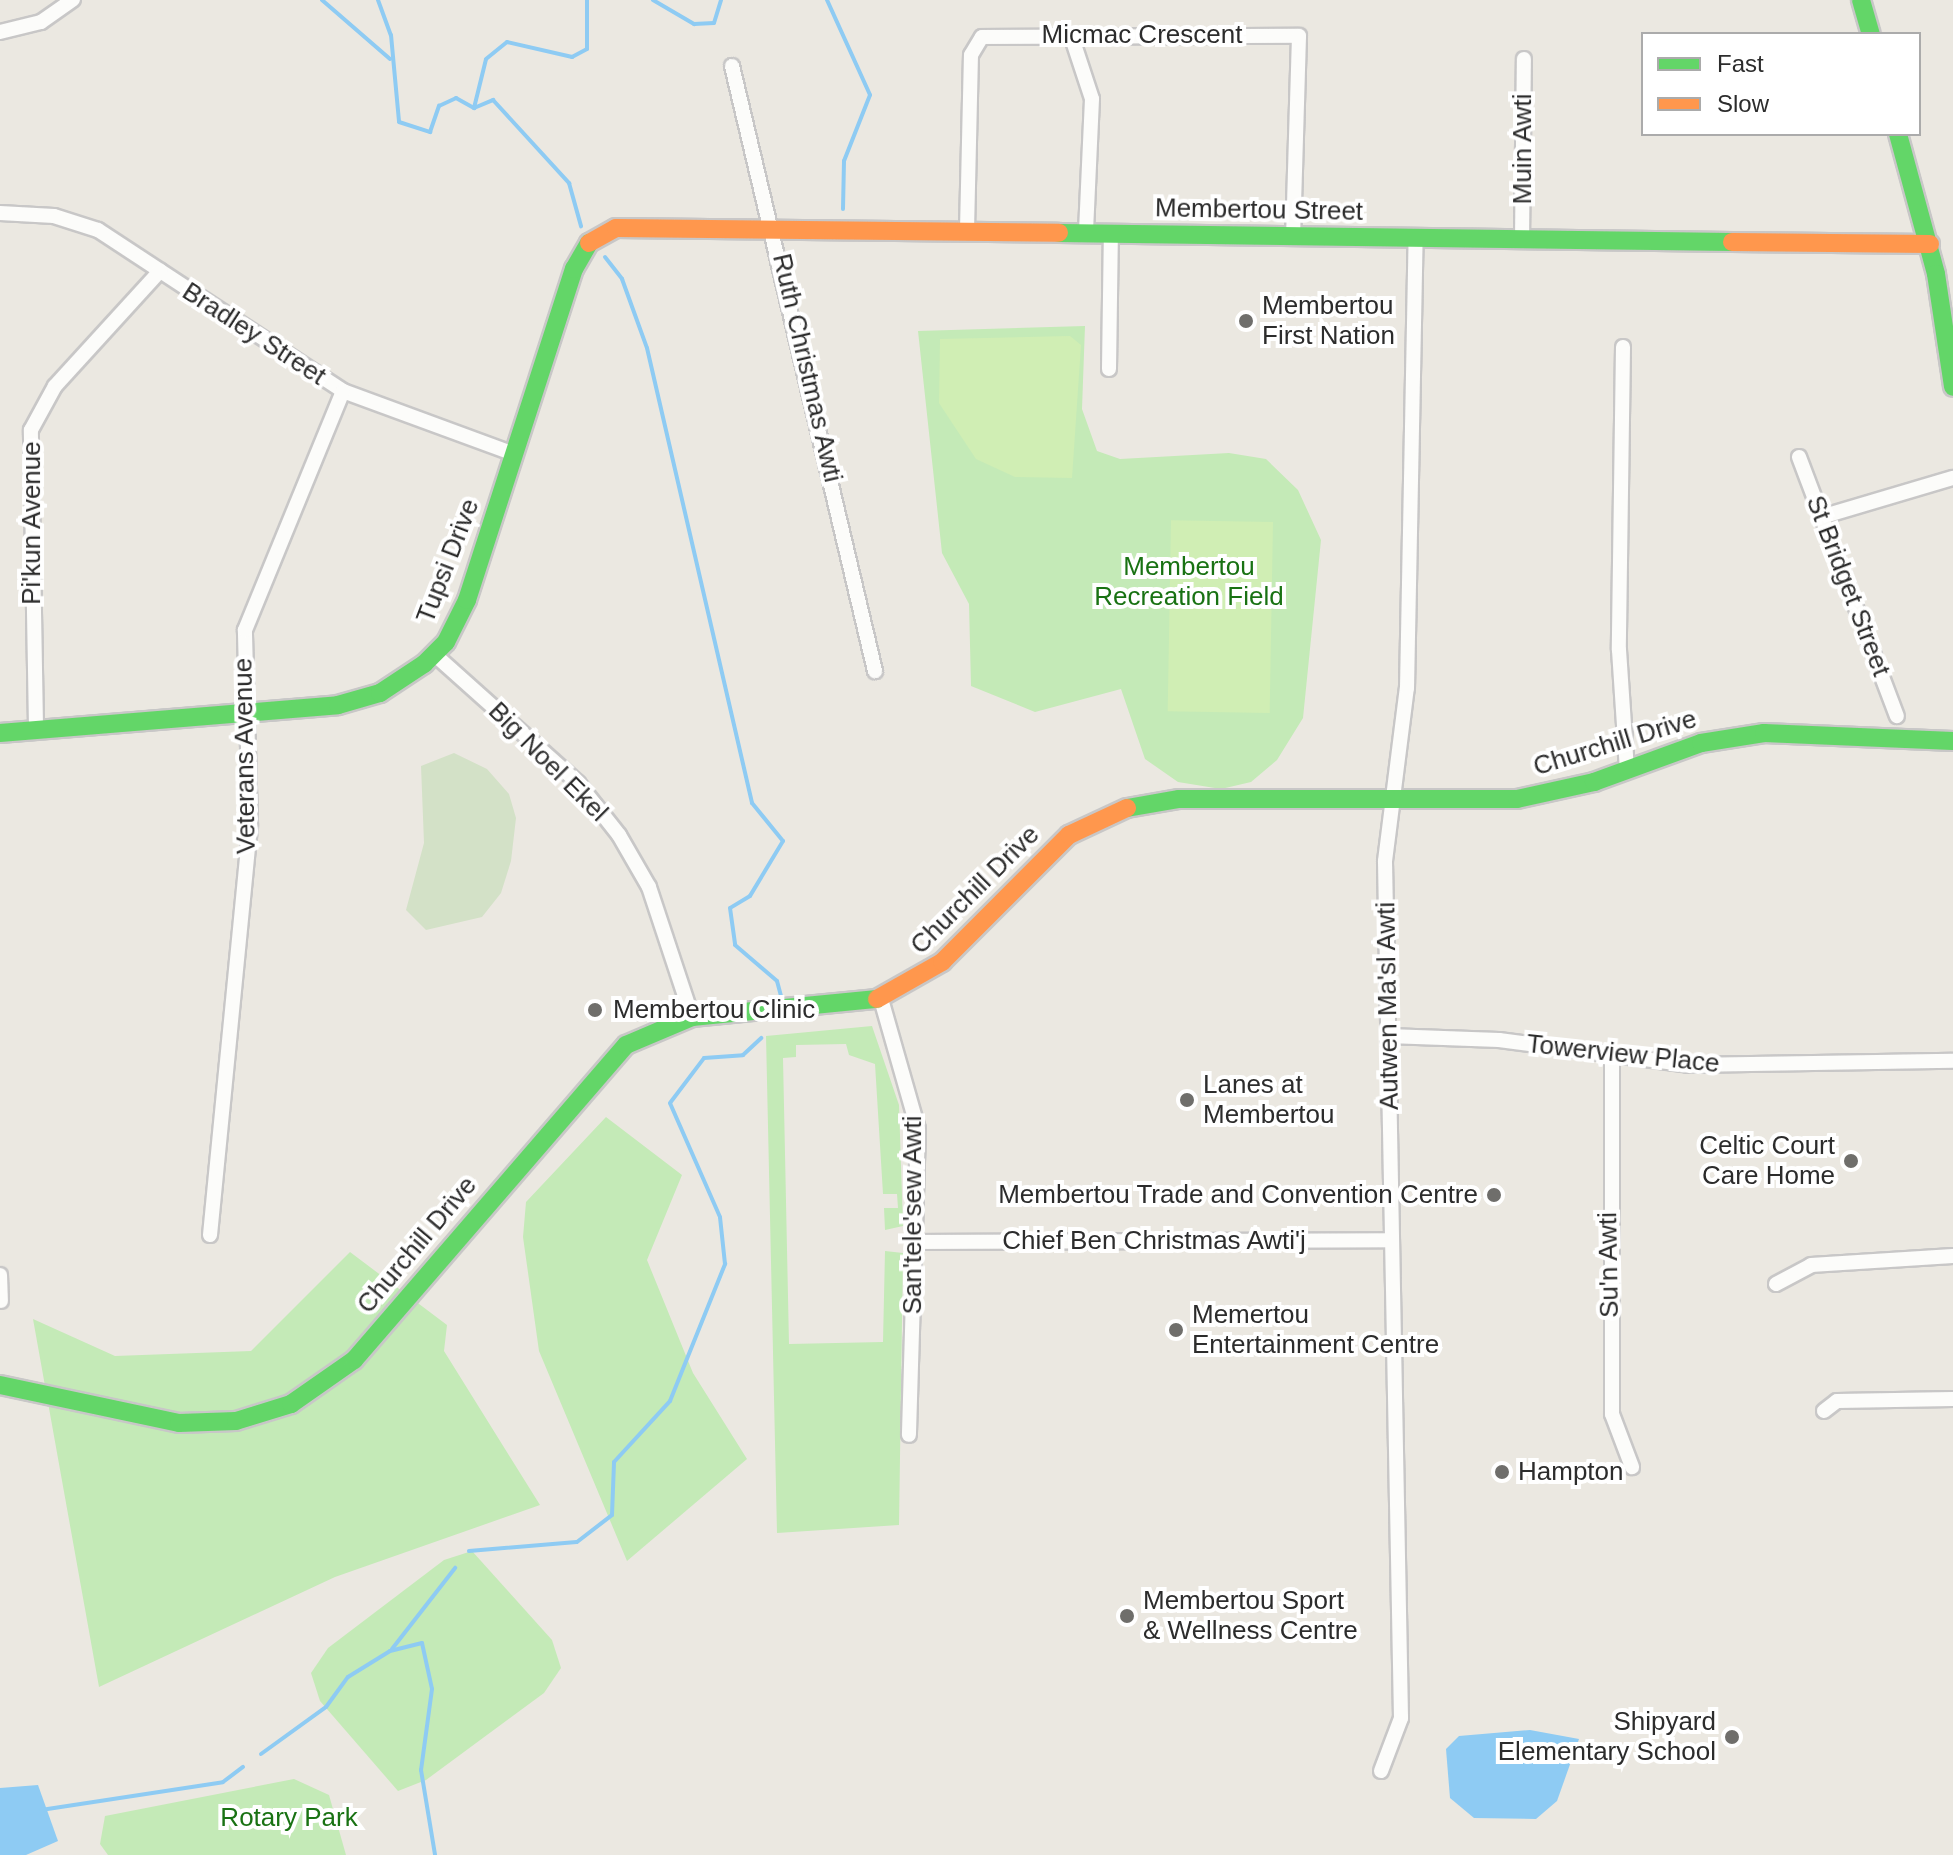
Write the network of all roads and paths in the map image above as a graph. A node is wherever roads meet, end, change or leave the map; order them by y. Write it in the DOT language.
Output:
graph roads {
  1 [pos="73,0"];
  2 [pos="1861,0"];
  3 [pos="0,32"];
  4 [pos="1870,32"];
  5 [pos="1071,35"];
  6 [pos="1524,59"];
  7 [pos="732,66"];
  8 [pos="1899,136"];
  9 [pos="0,213"];
  10 [pos="774,225"];
  11 [pos="967,230"];
  12 [pos="1086,232"];
  13 [pos="1111,232"];
  14 [pos="1293,237"];
  15 [pos="1416,239"];
  16 [pos="1522,239"];
  17 [pos="591,240"];
  18 [pos="1930,244"];
  19 [pos="160,271"];
  20 [pos="1948,316"];
  21 [pos="1623,347"];
  22 [pos="1109,369"];
  23 [pos="1953,387"];
  24 [pos="343,391"];
  25 [pos="514,454"];
  26 [pos="1799,457"];
  27 [pos="1953,478"];
  28 [pos="1821,517"];
  29 [pos="435,655"];
  30 [pos="875,671"];
  31 [pos="246,710"];
  32 [pos="1897,716"];
  33 [pos="36,726"];
  34 [pos="0,733"];
  35 [pos="1953,741"];
  36 [pos="1627,770"];
  37 [pos="1394,799"];
  38 [pos="881,999"];
  39 [pos="692,1017"];
  40 [pos="1388,1036"];
  41 [pos="1612,1058"];
  42 [pos="1953,1061"];
  43 [pos="210,1235"];
  44 [pos="1392,1240"];
  45 [pos="916,1242"];
  46 [pos="1953,1256"];
  47 [pos="0,1275"];
  48 [pos="1776,1284"];
  49 [pos="1,1301"];
  50 [pos="0,1385"];
  51 [pos="1953,1399"];
  52 [pos="1824,1411"];
  53 [pos="909,1435"];
  54 [pos="1632,1467"];
  55 [pos="1381,1771"];
  1 -- 3 [label="street"];
  2 -- 4 [label="main road"];
  5 -- 11 [label="street, Micmac Crescent"];
  5 -- 12 [label="street"];
  5 -- 14 [label="street, Micmac Crescent"];
  6 -- 16 [label="street, Muin Awti"];
  7 -- 10 [label="street, Ruth Christmas Awti"];
  8 -- 18 [label="main road"];
  9 -- 19 [label="street, Bradley Street"];
  10 -- 11 [label="main road, Membertou Street"];
  10 -- 17 [label="main road, Membertou Street"];
  10 -- 30 [label="street, Ruth Christmas Awti"];
  11 -- 12 [label="main road, Membertou Street"];
  12 -- 13 [label="main road, Membertou Street"];
  13 -- 14 [label="main road, Membertou Street"];
  13 -- 22 [label="street"];
  14 -- 15 [label="main road, Membertou Street"];
  15 -- 16 [label="main road, Membertou Street"];
  15 -- 37 [label="street, Autwen Ma'sl Awti"];
  16 -- 18 [label="main road, Membertou Street"];
  17 -- 25 [label="main road, Tupsi Drive"];
  18 -- 20 [label="main road"];
  19 -- 24 [label="street, Bradley Street"];
  19 -- 33 [label="street, Pi'kun Avenue"];
  20 -- 23 [label="main road"];
  21 -- 36 [label="street"];
  24 -- 25 [label="street, Bradley Street"];
  24 -- 31 [label="street, Veterans Avenue"];
  25 -- 29 [label="main road, Tupsi Drive"];
  26 -- 28 [label="street, St Bridget Street"];
  27 -- 28 [label="street"];
  28 -- 32 [label="street, St Bridget Street"];
  29 -- 31 [label="main road, Tupsi Drive"];
  29 -- 39 [label="street, Big Noel Ekel"];
  31 -- 33 [label="main road, Tupsi Drive"];
  31 -- 43 [label="street, Veterans Avenue"];
  33 -- 34 [label="main road, Tupsi Drive"];
  35 -- 36 [label="main road, Churchill Drive"];
  36 -- 37 [label="main road, Churchill Drive"];
  37 -- 38 [label="main road, Churchill Drive"];
  37 -- 40 [label="street, Autwen Ma'sl Awti"];
  38 -- 39 [label="main road, Churchill Drive"];
  38 -- 45 [label="street, San'tele'sew Awti"];
  39 -- 50 [label="main road, Churchill Drive"];
  40 -- 41 [label="street, Towerview Place"];
  40 -- 44 [label="street, Autwen Ma'sl Awti"];
  41 -- 42 [label="street, Towerview Place"];
  41 -- 54 [label="street, Su'n Awti"];
  44 -- 45 [label="street, Chief Ben Christmas Awti'j"];
  44 -- 55 [label="street, Autwen Ma'sl Awti"];
  45 -- 53 [label="street, San'tele'sew Awti"];
  46 -- 48 [label="street"];
  47 -- 49 [label="street"];
  51 -- 52 [label="street"];
}
